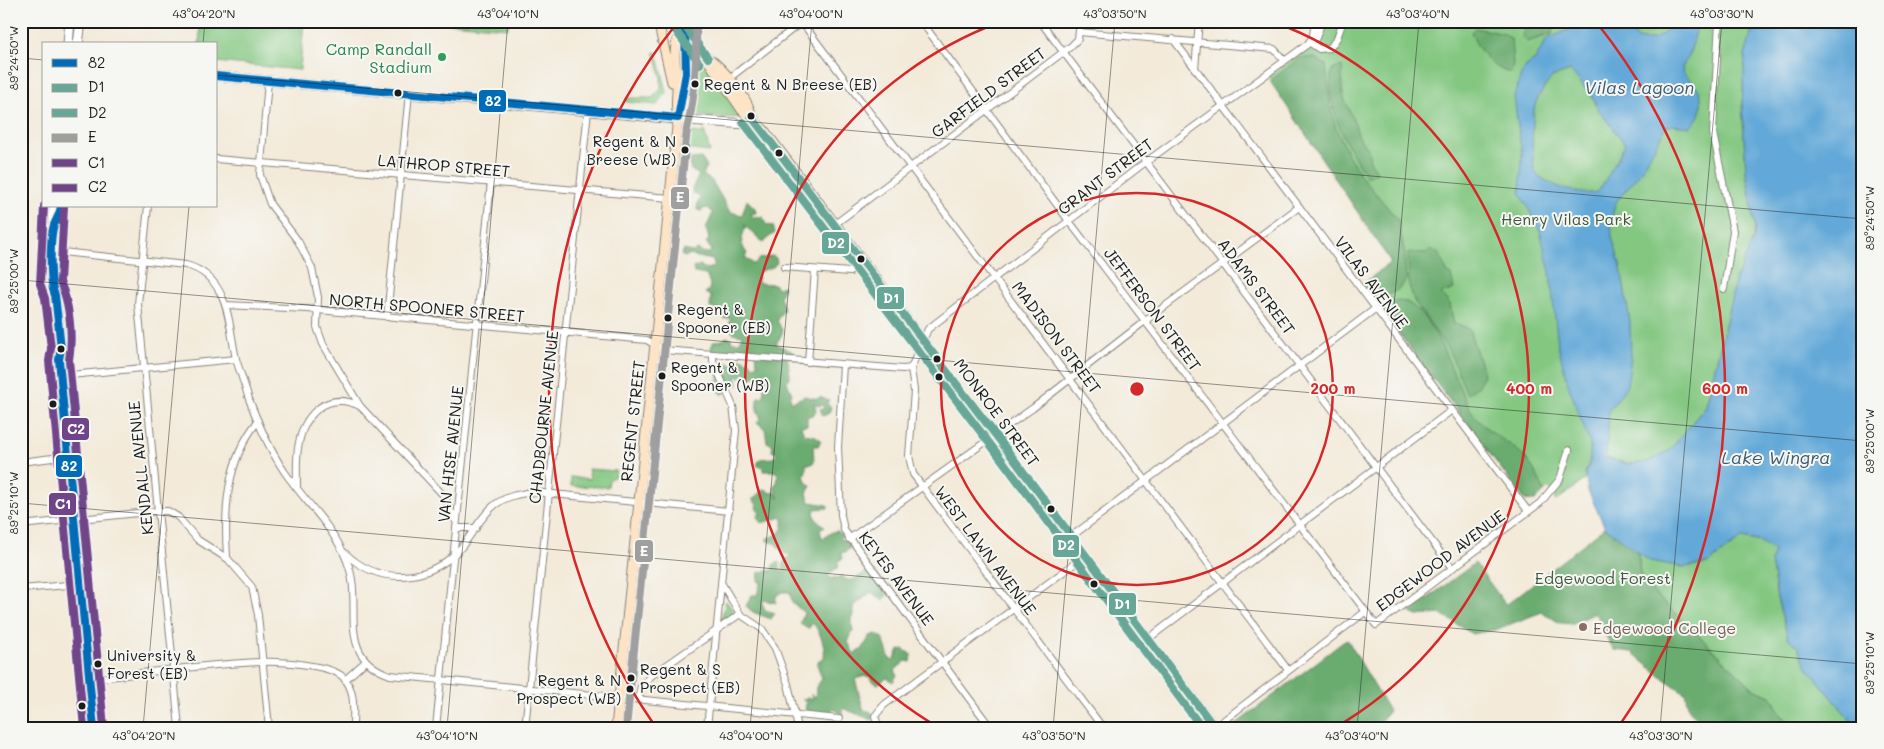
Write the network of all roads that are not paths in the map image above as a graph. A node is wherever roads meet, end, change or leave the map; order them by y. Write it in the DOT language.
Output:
graph roads {
  1 [pos="24,21"];
  2 [pos="70,21"];
  3 [pos="81,21"];
  4 [pos="658,21"];
  5 [pos="663,21"];
  6 [pos="921,21"];
  7 [pos="1040,21"];
  8 [pos="1080,21"];
  9 [pos="1199,21"];
  10 [pos="1314,21"];
  11 [pos="1322,21"];
  12 [pos="1343,21"];
  13 [pos="1719,21"];
  14 [pos="802,22"];
  15 [pos="684,23"];
  16 [pos="21,26"];
  17 [pos="1079,32"];
  18 [pos="1173,39"];
  19 [pos="1197,41"];
  20 [pos="68,42"];
  21 [pos="78,42"];
  22 [pos="1309,42"];
  23 [pos="1063,53"];
  24 [pos="676,54"];
  25 [pos="1284,60"];
  26 [pos="1194,68"];
  27 [pos="218,76"];
  28 [pos="268,81"];
  29 [pos="726,81"];
  30 [pos="683,86"];
  31 [pos="409,93"];
  32 [pos="676,94"];
  33 [pos="1222,106"];
  34 [pos="987,109"];
  35 [pos="588,110"];
  36 [pos="752,117"];
  37 [pos="678,118"];
  38 [pos="218,158"];
  39 [pos="261,162"];
  40 [pos="1146,162"];
  41 [pos="912,166"];
  42 [pos="401,175"];
  43 [pos="491,182"];
  44 [pos="580,190"];
  45 [pos="670,198"];
  46 [pos="54,208"];
  47 [pos="60,208"];
  48 [pos="148,208"];
  49 [pos="1299,208"];
  50 [pos="1069,221"];
  51 [pos="835,224"];
  52 [pos="54,226"];
  53 [pos="52,251"];
  54 [pos="142,260"];
  55 [pos="865,263"];
  56 [pos="1223,264"];
  57 [pos="784,267"];
  58 [pos="815,270"];
  59 [pos="994,277"];
  60 [pos="1724,289"];
  61 [pos="226,305"];
  62 [pos="1375,309"];
  63 [pos="317,311"];
  64 [pos="387,317"];
  65 [pos="1145,321"];
  66 [pos="476,325"];
  67 [pos="565,333"];
  68 [pos="922,339"];
  69 [pos="655,345"];
  70 [pos="713,354"];
  71 [pos="236,359"];
  72 [pos="808,362"];
  73 [pos="843,365"];
  74 [pos="1300,366"];
  75 [pos="144,368"];
  76 [pos="911,368"];
  77 [pos="60,376"];
  78 [pos="1070,378"];
  79 [pos="360,406"];
  80 [pos="1452,410"];
  81 [pos="258,421"];
  82 [pos="1222,424"];
  83 [pos="996,435"];
  84 [pos="21,450"];
  85 [pos="1569,450"];
  86 [pos="68,456"];
  87 [pos="22,462"];
  88 [pos="1377,466"];
  89 [pos="1146,481"];
  90 [pos="922,487"];
  91 [pos="297,488"];
  92 [pos="548,493"];
  93 [pos="639,502"];
  94 [pos="158,511"];
  95 [pos="729,511"];
  96 [pos="1528,512"];
  97 [pos="74,519"];
  98 [pos="21,524"];
  99 [pos="1299,524"];
  100 [pos="456,526"];
  101 [pos="476,528"];
  102 [pos="1072,536"];
  103 [pos="850,539"];
  104 [pos="339,545"];
  105 [pos="453,555"];
  106 [pos="1086,555"];
  107 [pos="227,557"];
  108 [pos="1452,568"];
  109 [pos="1222,582"];
  110 [pos="80,584"];
  111 [pos="722,584"];
  112 [pos="21,589"];
  113 [pos="1013,609"];
  114 [pos="1365,612"];
  115 [pos="740,614"];
  116 [pos="716,630"];
  117 [pos="1148,639"];
  118 [pos="366,661"];
  119 [pos="262,662"];
  120 [pos="942,662"];
  121 [pos="1288,670"];
  122 [pos="174,671"];
  123 [pos="89,679"];
  124 [pos="345,680"];
  125 [pos="440,680"];
  126 [pos="529,690"];
  127 [pos="619,698"];
  128 [pos="638,700"];
  129 [pos="709,707"];
  130 [pos="795,715"];
  131 [pos="839,719"];
  132 [pos="1215,727"];
  133 [pos="94,728"];
  134 [pos="179,728"];
  135 [pos="269,728"];
  136 [pos="353,728"];
  137 [pos="436,728"];
  138 [pos="525,728"];
  139 [pos="616,728"];
  140 [pos="707,728"];
  141 [pos="798,728"];
  142 [pos="879,728"];
  143 [pos="991,728"];
  144 [pos="1103,728"];
  1 -- 16 [label="main road"];
  2 -- 20 [label="street"];
  3 -- 21 [label="street"];
  4 -- 32 [label="main road"];
  5 -- 24 [label="main road"];
  6 -- 34 [label="street, JEFFERSON STREET"];
  7 -- 23 [label="street, ADAMS STREET"];
  8 -- 17 [label="street"];
  9 -- 19 [label="street"];
  10 -- 22 [label="street"];
  11 -- 22 [label="street"];
  12 -- 22 [label="street"];
  13 -- 60 [label="street"];
  14 -- 29 [label="street"];
  14 -- 41 [label="street, MADISON STREET"];
  15 -- 24 [label="main road, REGENT STREET"];
  15 -- 29 [label="main road, MONROE STREET"];
  15 -- 30 [label="main road, REGENT STREET"];
  17 -- 18 [label="street"];
  17 -- 23 [label="street, GARFIELD STREET"];
  18 -- 19 [label="street"];
  18 -- 26 [label="street, VILAS AVENUE"];
  19 -- 25 [label="street"];
  19 -- 26 [label="street"];
  22 -- 25 [label="street, GRANT STREET"];
  23 -- 34 [label="street, GARFIELD STREET"];
  23 -- 40 [label="street, ADAMS STREET"];
  24 -- 30 [label="main road"];
  24 -- 32 [label="main road, REGENT STREET"];
  25 -- 33 [label="street, GRANT STREET"];
  26 -- 33 [label="street, VILAS AVENUE"];
  27 -- 28 [label="street"];
  28 -- 31 [label="street"];
  28 -- 39 [label="street"];
  29 -- 36 [label="main road, MONROE STREET"];
  30 -- 37 [label="main road, REGENT STREET"];
  31 -- 35 [label="street"];
  31 -- 42 [label="street"];
  32 -- 37 [label="main road, REGENT STREET"];
  33 -- 40 [label="street, GRANT STREET"];
  33 -- 49 [label="street, VILAS AVENUE"];
  34 -- 41 [label="street, GARFIELD STREET"];
  34 -- 50 [label="street, JEFFERSON STREET"];
  35 -- 37 [label="street"];
  35 -- 44 [label="street, CHADBOURNE AVENUE"];
  36 -- 37 [label="street"];
  36 -- 51 [label="main road, MONROE STREET"];
  37 -- 45 [label="main road, REGENT STREET"];
  38 -- 39 [label="street, LATHROP STREET"];
  39 -- 42 [label="street, LATHROP STREET"];
  39 -- 63 [label="street"];
  40 -- 50 [label="street, GRANT STREET"];
  40 -- 56 [label="street, ADAMS STREET"];
  41 -- 51 [label="street, GARFIELD STREET"];
  41 -- 59 [label="street, MADISON STREET"];
  42 -- 43 [label="street, LATHROP STREET"];
  42 -- 64 [label="street"];
  43 -- 44 [label="street, LATHROP STREET"];
  43 -- 66 [label="street, VAN HISE AVENUE"];
  44 -- 45 [label="street, LATHROP STREET"];
  44 -- 67 [label="street, CHADBOURNE AVENUE"];
  45 -- 69 [label="main road, REGENT STREET"];
  46 -- 52 [label="street"];
  47 -- 52 [label="street"];
  48 -- 54 [label="street, KENDALL AVENUE"];
  49 -- 56 [label="street"];
  49 -- 62 [label="street, VILAS AVENUE"];
  50 -- 59 [label="street, GRANT STREET"];
  50 -- 65 [label="street, JEFFERSON STREET"];
  51 -- 55 [label="main road, MONROE STREET"];
  52 -- 53 [label="street"];
  53 -- 54 [label="street"];
  53 -- 77 [label="street"];
  54 -- 61 [label="street"];
  54 -- 75 [label="street, KENDALL AVENUE"];
  55 -- 58 [label="street"];
  55 -- 68 [label="main road, MONROE STREET"];
  56 -- 65 [label="street"];
  56 -- 74 [label="street, ADAMS STREET"];
  57 -- 58 [label="street"];
  58 -- 72 [label="street"];
  59 -- 68 [label="street, GRANT STREET"];
  59 -- 78 [label="street, MADISON STREET"];
  61 -- 63 [label="street, NORTH SPOONER STREET"];
  61 -- 71 [label="street"];
  62 -- 74 [label="street"];
  62 -- 80 [label="street, VILAS AVENUE"];
  63 -- 64 [label="street, NORTH SPOONER STREET"];
  63 -- 79 [label="street"];
  64 -- 66 [label="street, NORTH SPOONER STREET"];
  65 -- 78 [label="street"];
  65 -- 82 [label="street, JEFFERSON STREET"];
  66 -- 67 [label="street, NORTH SPOONER STREET"];
  66 -- 100 [label="street, VAN HISE AVENUE"];
  67 -- 69 [label="street, NORTH SPOONER STREET"];
  67 -- 92 [label="street, CHADBOURNE AVENUE"];
  68 -- 76 [label="street"];
  68 -- 83 [label="main road, MONROE STREET"];
  69 -- 70 [label="street, NORTH SPOONER STREET"];
  69 -- 93 [label="main road, REGENT STREET"];
  70 -- 72 [label="street, NORTH SPOONER STREET"];
  70 -- 95 [label="street"];
  71 -- 75 [label="street"];
  71 -- 81 [label="street"];
  72 -- 73 [label="street, NORTH SPOONER STREET"];
  73 -- 76 [label="street, NORTH SPOONER STREET"];
  73 -- 103 [label="street, KEYES AVENUE"];
  74 -- 82 [label="street"];
  74 -- 88 [label="street, ADAMS STREET"];
  75 -- 77 [label="street"];
  75 -- 94 [label="street, KENDALL AVENUE"];
  76 -- 90 [label="street, WEST LAWN AVENUE"];
  77 -- 86 [label="street"];
  78 -- 83 [label="street"];
  78 -- 89 [label="street, MADISON STREET"];
  79 -- 91 [label="street"];
  79 -- 100 [label="street"];
  80 -- 88 [label="street"];
  80 -- 96 [label="street, VILAS AVENUE"];
  81 -- 91 [label="street"];
  81 -- 107 [label="street"];
  82 -- 89 [label="street"];
  82 -- 99 [label="street, JEFFERSON STREET"];
  83 -- 90 [label="street"];
  83 -- 102 [label="main road, MONROE STREET"];
  84 -- 87 [label="street"];
  85 -- 96 [label="street, EDGEWOOD AVENUE"];
  86 -- 87 [label="street"];
  86 -- 97 [label="street"];
  88 -- 99 [label="street"];
  88 -- 108 [label="street, ADAMS STREET"];
  89 -- 102 [label="street"];
  89 -- 109 [label="street, MADISON STREET"];
  90 -- 103 [label="street"];
  90 -- 113 [label="street, WEST LAWN AVENUE"];
  91 -- 104 [label="street"];
  92 -- 93 [label="street"];
  92 -- 101 [label="street"];
  92 -- 126 [label="street, CHADBOURNE AVENUE"];
  93 -- 95 [label="street"];
  93 -- 127 [label="main road, REGENT STREET"];
  94 -- 97 [label="street"];
  94 -- 107 [label="street"];
  94 -- 122 [label="street, KENDALL AVENUE"];
  95 -- 111 [label="street"];
  96 -- 108 [label="street, EDGEWOOD AVENUE"];
  97 -- 98 [label="street"];
  97 -- 110 [label="street"];
  99 -- 109 [label="street"];
  99 -- 114 [label="street, JEFFERSON STREET"];
  100 -- 101 [label="street"];
  100 -- 105 [label="street, VAN HISE AVENUE"];
  101 -- 105 [label="street"];
  102 -- 106 [label="main road, MONROE STREET"];
  103 -- 120 [label="street, KEYES AVENUE"];
  104 -- 105 [label="street"];
  104 -- 118 [label="street"];
  105 -- 125 [label="street, VAN HISE AVENUE"];
  106 -- 113 [label="street"];
  106 -- 117 [label="main road, MONROE STREET"];
  107 -- 119 [label="street"];
  108 -- 114 [label="street, EDGEWOOD AVENUE"];
  109 -- 117 [label="street"];
  109 -- 121 [label="street, MADISON STREET"];
  110 -- 112 [label="street"];
  110 -- 123 [label="street"];
  111 -- 115 [label="street"];
  111 -- 116 [label="street"];
  113 -- 120 [label="street"];
  113 -- 144 [label="street, WEST LAWN AVENUE"];
  114 -- 121 [label="street, EDGEWOOD AVENUE"];
  115 -- 116 [label="street"];
  115 -- 130 [label="street"];
  116 -- 128 [label="street"];
  116 -- 129 [label="street"];
  117 -- 132 [label="main road, MONROE STREET"];
  118 -- 124 [label="street"];
  118 -- 125 [label="street"];
  119 -- 122 [label="street"];
  119 -- 124 [label="street"];
  119 -- 135 [label="street"];
  120 -- 142 [label="street"];
  120 -- 143 [label="street, KEYES AVENUE"];
  121 -- 132 [label="street, EDGEWOOD AVENUE"];
  122 -- 123 [label="street"];
  122 -- 134 [label="street, KENDALL AVENUE"];
  123 -- 133 [label="street"];
  124 -- 136 [label="street"];
  125 -- 126 [label="street"];
  125 -- 137 [label="street, VAN HISE AVENUE"];
  126 -- 127 [label="street"];
  126 -- 138 [label="street, CHADBOURNE AVENUE"];
  127 -- 128 [label="street"];
  127 -- 139 [label="main road, REGENT STREET"];
  128 -- 129 [label="street"];
  129 -- 130 [label="street"];
  129 -- 140 [label="street"];
  130 -- 131 [label="street"];
  130 -- 141 [label="street"];
}
